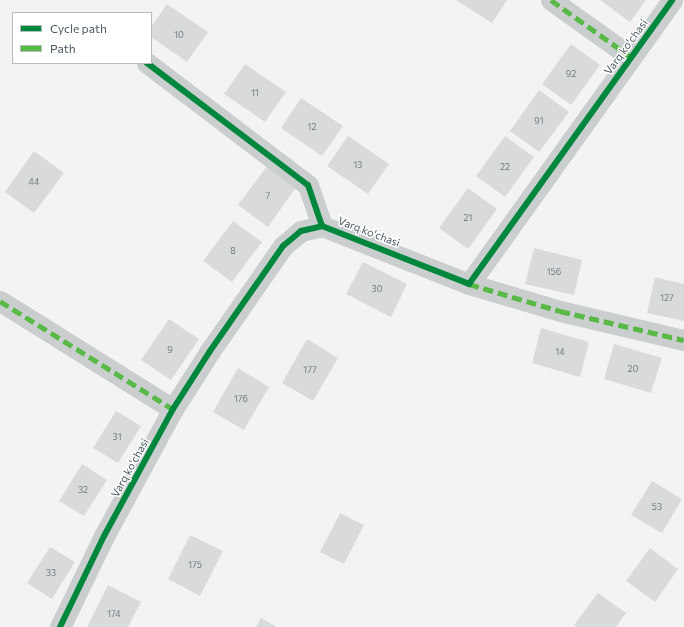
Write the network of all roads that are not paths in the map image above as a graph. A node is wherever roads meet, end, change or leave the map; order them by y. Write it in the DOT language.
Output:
graph roads {
  1 [pos="551,0"];
  2 [pos="672,0"];
  3 [pos="631,57"];
  4 [pos="148,64"];
  5 [pos="322,226"];
  6 [pos="469,284"];
  7 [pos="0,300"];
  8 [pos="684,340"];
  9 [pos="173,409"];
  10 [pos="60,627"];
  1 -- 3 [label="street, Varq ko'chasi"];
  2 -- 3 [label="street, Varq ko'chasi"];
  3 -- 6 [label="street, Varq ko'chasi"];
  4 -- 5 [label="street"];
  5 -- 6 [label="street, Varq ko'chasi"];
  5 -- 9 [label="street, Varq ko'chasi"];
  6 -- 8 [label="street, Varq ko'chasi"];
  7 -- 9 [label="street"];
  9 -- 10 [label="street, Varq ko'chasi"];
}
